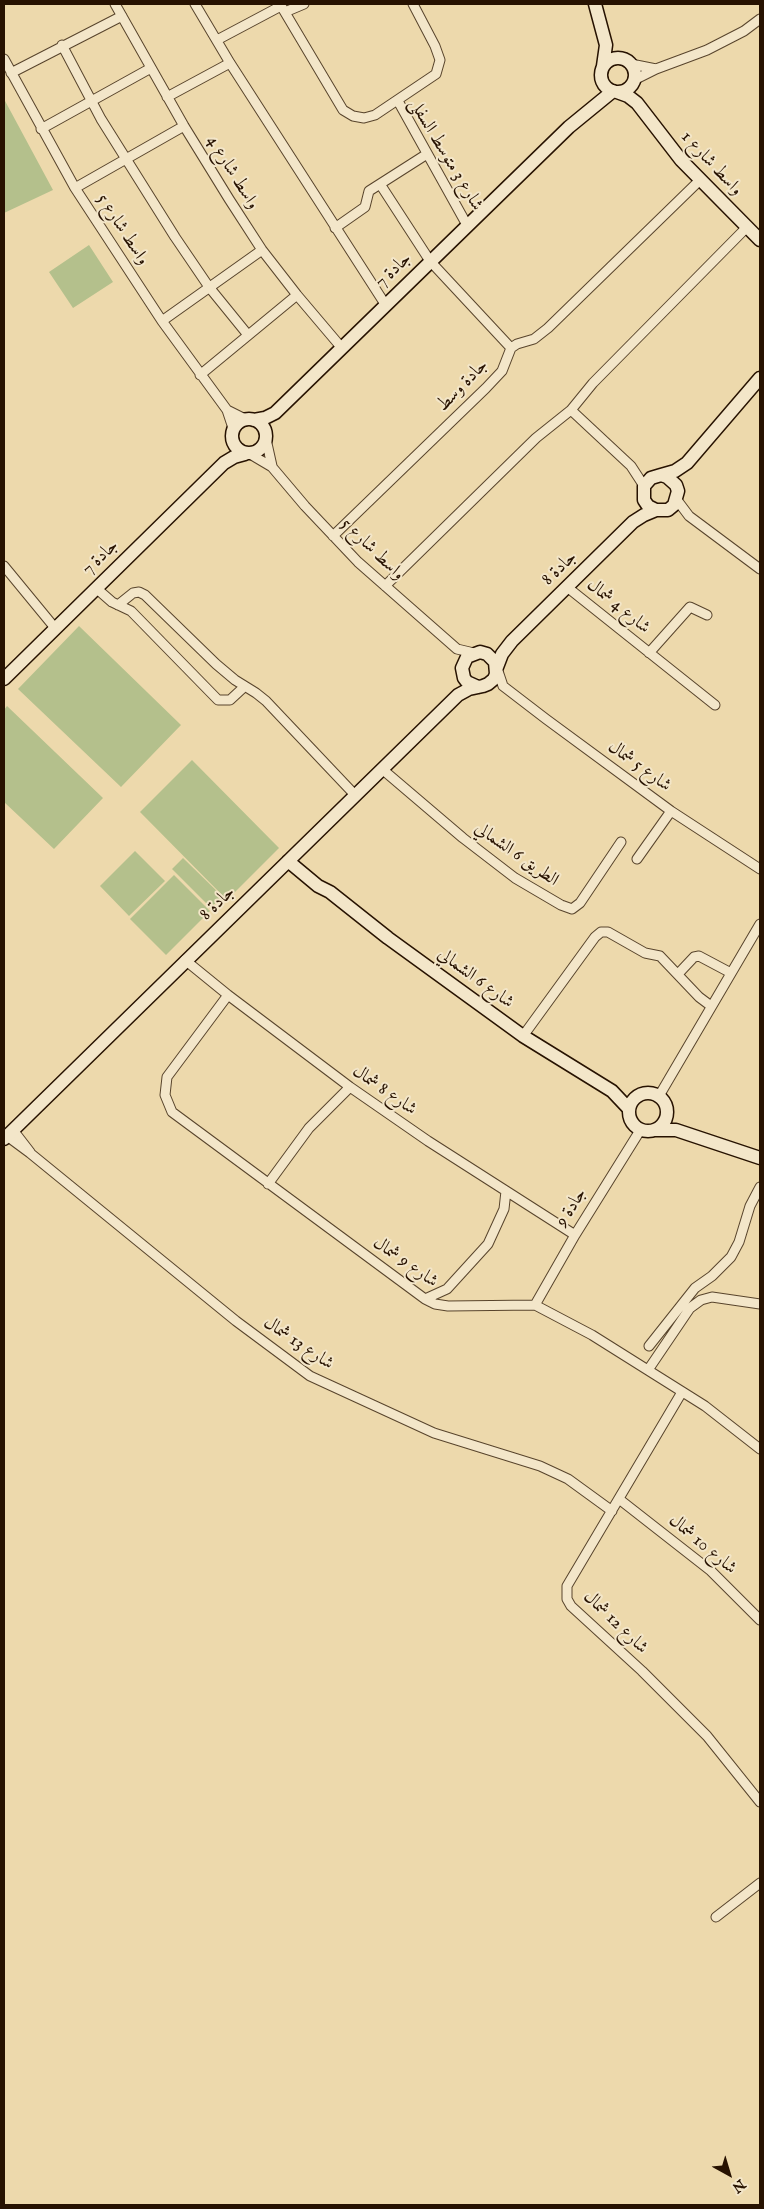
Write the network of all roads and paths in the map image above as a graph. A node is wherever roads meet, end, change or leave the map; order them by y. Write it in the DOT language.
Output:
graph roads {
  1 [pos="116,4"];
  2 [pos="195,4"];
  3 [pos="304,4"];
  4 [pos="413,4"];
  5 [pos="595,4"];
  6 [pos="282,7"];
  7 [pos="122,16"];
  8 [pos="760,19"];
  9 [pos="604,35"];
  10 [pos="217,40"];
  11 [pos="62,45"];
  12 [pos="4,59"];
  13 [pos="626,61"];
  14 [pos="230,63"];
  15 [pos="151,68"];
  16 [pos="656,69"];
  17 [pos="602,71"];
  18 [pos="11,73"];
  19 [pos="634,81"];
  20 [pos="615,92"];
  21 [pos="167,97"];
  22 [pos="91,101"];
  23 [pos="398,101"];
  24 [pos="640,108"];
  25 [pos="583,113"];
  26 [pos="184,126"];
  27 [pos="41,129"];
  28 [pos="427,154"];
  29 [pos="126,159"];
  30 [pos="700,180"];
  31 [pos="380,184"];
  32 [pos="76,188"];
  33 [pos="467,225"];
  34 [pos="747,227"];
  35 [pos="335,228"];
  36 [pos="760,240"];
  37 [pos="262,250"];
  38 [pos="430,261"];
  39 [pos="209,287"];
  40 [pos="297,296"];
  41 [pos="385,304"];
  42 [pos="162,321"];
  43 [pos="248,335"];
  44 [pos="341,347"];
  45 [pos="512,348"];
  46 [pos="200,375"];
  47 [pos="760,378"];
  48 [pos="227,410"];
  49 [pos="571,410"];
  50 [pos="275,413"];
  51 [pos="250,420"];
  52 [pos="232,435"];
  53 [pos="266,436"];
  54 [pos="248,454"];
  55 [pos="224,463"];
  56 [pos="687,463"];
  57 [pos="631,466"];
  58 [pos="272,467"];
  59 [pos="659,476"];
  60 [pos="643,490"];
  61 [pos="678,496"];
  62 [pos="662,510"];
  63 [pos="689,516"];
  64 [pos="633,522"];
  65 [pos="333,536"];
  66 [pos="4,566"];
  67 [pos="760,569"];
  68 [pos="385,586"];
  69 [pos="567,587"];
  70 [pos="96,588"];
  71 [pos="118,605"];
  72 [pos="707,616"];
  73 [pos="54,628"];
  74 [pos="512,641"];
  75 [pos="457,649"];
  76 [pos="477,652"];
  77 [pos="649,653"];
  78 [pos="497,667"];
  79 [pos="463,673"];
  80 [pos="4,679"];
  81 [pos="244,686"];
  82 [pos="503,686"];
  83 [pos="481,687"];
  84 [pos="458,696"];
  85 [pos="714,706"];
  86 [pos="382,769"];
  87 [pos="355,795"];
  88 [pos="671,811"];
  89 [pos="621,842"];
  90 [pos="291,858"];
  91 [pos="637,859"];
  92 [pos="760,869"];
  93 [pos="760,924"];
  94 [pos="185,960"];
  95 [pos="731,973"];
  96 [pos="678,974"];
  97 [pos="228,995"];
  98 [pos="712,1006"];
  99 [pos="523,1036"];
  100 [pos="350,1087"];
  101 [pos="606,1087"];
  102 [pos="640,1094"];
  103 [pos="659,1096"];
  104 [pos="629,1109"];
  105 [pos="668,1114"];
  106 [pos="641,1129"];
  107 [pos="655,1130"];
  108 [pos="8,1135"];
  109 [pos="694,1136"];
  110 [pos="760,1158"];
  111 [pos="268,1184"];
  112 [pos="760,1187"];
  113 [pos="506,1191"];
  114 [pos="575,1235"];
  115 [pos="425,1299"];
  116 [pos="760,1304"];
  117 [pos="535,1305"];
  118 [pos="649,1346"];
  119 [pos="648,1370"];
  120 [pos="682,1392"];
  121 [pos="760,1449"];
  122 [pos="619,1499"];
  123 [pos="612,1511"];
  124 [pos="760,1620"];
  125 [pos="760,1802"];
  126 [pos="760,1883"];
  127 [pos="716,1917"];
  1 -- 7 [label="street, واسط شارع 4"];
  2 -- 10 [label="street"];
  3 -- 6 [label="street"];
  4 -- 23 [label="street"];
  5 -- 9 [label="main road"];
  6 -- 10 [label="street"];
  6 -- 23 [label="street, شارع 3 متوسط السفلى"];
  7 -- 11 [label="street"];
  7 -- 15 [label="street, واسط شارع 4"];
  8 -- 16 [label="street"];
  9 -- 13 [label="main road"];
  9 -- 17 [label="main road"];
  10 -- 14 [label="street"];
  11 -- 18 [label="street"];
  11 -- 22 [label="street"];
  12 -- 18 [label="street, واسط شارع 5"];
  13 -- 16 [label="street"];
  13 -- 17 [label="main road"];
  13 -- 19 [label="main road"];
  14 -- 21 [label="street"];
  14 -- 35 [label="street"];
  15 -- 21 [label="street, واسط شارع 4"];
  15 -- 22 [label="street"];
  16 -- 19 [label="street"];
  17 -- 20 [label="main road"];
  17 -- 25 [label="main road, جادة 7"];
  18 -- 27 [label="street, واسط شارع 5"];
  19 -- 20 [label="main road"];
  19 -- 24 [label="main road, واسط شارع 1"];
  20 -- 24 [label="main road, واسط شارع 1"];
  20 -- 25 [label="main road, جادة 7"];
  21 -- 26 [label="street, واسط شارع 4"];
  22 -- 27 [label="street"];
  22 -- 29 [label="street"];
  23 -- 28 [label="street, شارع 3 متوسط السفلى"];
  24 -- 30 [label="main road, واسط شارع 1"];
  25 -- 33 [label="main road, جادة 7"];
  26 -- 29 [label="street"];
  26 -- 37 [label="street, واسط شارع 4"];
  27 -- 32 [label="street, واسط شارع 5"];
  28 -- 31 [label="street"];
  28 -- 33 [label="street, شارع 3 متوسط السفلى"];
  29 -- 32 [label="street"];
  29 -- 39 [label="street"];
  30 -- 34 [label="main road, واسط شارع 1"];
  30 -- 45 [label="street"];
  31 -- 35 [label="street"];
  31 -- 38 [label="street, جادة 7"];
  32 -- 42 [label="street, واسط شارع 5"];
  33 -- 38 [label="main road, جادة 7"];
  34 -- 36 [label="main road, واسط شارع 1"];
  34 -- 49 [label="street"];
  35 -- 41 [label="street"];
  37 -- 39 [label="street"];
  37 -- 40 [label="street, واسط شارع 4"];
  38 -- 41 [label="main road, جادة 7"];
  38 -- 45 [label="street, جادة 7"];
  39 -- 42 [label="street"];
  39 -- 43 [label="street"];
  40 -- 43 [label="street"];
  40 -- 44 [label="street, واسط شارع 4"];
  41 -- 44 [label="main road, جادة 7"];
  42 -- 46 [label="street, واسط شارع 5"];
  43 -- 46 [label="street"];
  44 -- 50 [label="main road, جادة 7"];
  45 -- 65 [label="street, جادة وسط"];
  46 -- 48 [label="street, واسط شارع 5"];
  47 -- 56 [label="main road"];
  48 -- 51 [label="street, واسط شارع 5"];
  48 -- 52 [label="street, واسط شارع 5"];
  49 -- 57 [label="street"];
  49 -- 68 [label="street"];
  50 -- 51 [label="main road, جادة 7"];
  50 -- 53 [label="main road, جادة 7"];
  51 -- 52 [label="main road"];
  51 -- 53 [label="main road"];
  52 -- 54 [label="main road"];
  52 -- 55 [label="main road, جادة 7"];
  53 -- 54 [label="main road"];
  53 -- 58 [label="street, واسط شارع 5"];
  54 -- 55 [label="main road, جادة 7"];
  54 -- 58 [label="street, واسط شارع 5"];
  55 -- 70 [label="main road, جادة 7"];
  56 -- 59 [label="main road"];
  56 -- 61 [label="main road"];
  57 -- 59 [label="street"];
  57 -- 60 [label="street"];
  58 -- 65 [label="street, واسط شارع 5"];
  59 -- 60 [label="main road"];
  59 -- 61 [label="main road"];
  60 -- 62 [label="main road"];
  60 -- 64 [label="main road, جادة 8"];
  61 -- 62 [label="main road"];
  61 -- 63 [label="street"];
  62 -- 63 [label="street"];
  62 -- 64 [label="main road, جادة 8"];
  63 -- 67 [label="street"];
  64 -- 69 [label="main road, جادة 8"];
  65 -- 68 [label="street, واسط شارع 5"];
  66 -- 73 [label="street"];
  68 -- 75 [label="street, واسط شارع 5"];
  69 -- 74 [label="main road, جادة 8"];
  69 -- 77 [label="street, شارع 4 شمال"];
  70 -- 71 [label="street"];
  70 -- 73 [label="main road, جادة 7"];
  71 -- 81 [label="street"];
  71 -- 81 [label="street"];
  72 -- 77 [label="street, شارع 4 شمال"];
  73 -- 80 [label="main road, جادة 7"];
  74 -- 76 [label="main road, جادة 8"];
  74 -- 78 [label="main road, جادة 8"];
  75 -- 76 [label="street"];
  75 -- 79 [label="street"];
  76 -- 78 [label="main road"];
  76 -- 79 [label="main road"];
  77 -- 85 [label="street, شارع 4 شمال"];
  78 -- 82 [label="street"];
  78 -- 83 [label="main road"];
  79 -- 83 [label="main road"];
  79 -- 84 [label="main road, جادة 8"];
  81 -- 87 [label="street"];
  82 -- 83 [label="street"];
  82 -- 88 [label="street, شارع 5 شمال"];
  83 -- 84 [label="main road, جادة 8"];
  84 -- 86 [label="main road, جادة 8"];
  86 -- 87 [label="main road, جادة 8"];
  86 -- 89 [label="street, الطريق 6 الشمالي"];
  87 -- 90 [label="main road, جادة 8"];
  88 -- 91 [label="street"];
  88 -- 92 [label="street, شارع 5 شمال"];
  90 -- 94 [label="main road, جادة 8"];
  90 -- 99 [label="main road, شارع 6 الشمالي"];
  93 -- 95 [label="street"];
  94 -- 97 [label="street, شارع 8 شمال"];
  94 -- 108 [label="main road, جادة 8"];
  95 -- 96 [label="street"];
  95 -- 98 [label="street"];
  96 -- 98 [label="street"];
  96 -- 99 [label="street"];
  97 -- 100 [label="street, شارع 8 شمال"];
  97 -- 111 [label="street, شارع 9 شمال"];
  98 -- 103 [label="street"];
  99 -- 101 [label="main road, شارع 6 الشمالي"];
  100 -- 111 [label="street"];
  100 -- 113 [label="street, شارع 8 شمال"];
  101 -- 102 [label="main road, شارع 6 الشمالي"];
  101 -- 104 [label="main road, شارع 6 الشمالي"];
  102 -- 103 [label="main road"];
  102 -- 104 [label="main road"];
  103 -- 105 [label="main road"];
  104 -- 106 [label="main road"];
  105 -- 107 [label="main road"];
  105 -- 109 [label="main road"];
  106 -- 107 [label="main road"];
  106 -- 114 [label="street, جادة 9"];
  107 -- 109 [label="main road"];
  108 -- 123 [label="street, شارع 13 شمال"];
  109 -- 110 [label="main road"];
  111 -- 115 [label="street, شارع 9 شمال"];
  112 -- 118 [label="street"];
  113 -- 114 [label="street, شارع 8 شمال"];
  113 -- 115 [label="street"];
  114 -- 117 [label="street, جادة 9"];
  115 -- 117 [label="street, شارع 9 شمال"];
  116 -- 119 [label="street"];
  117 -- 119 [label="street, شارع 9 شمال"];
  119 -- 120 [label="street, شارع 9 شمال"];
  120 -- 121 [label="street, شارع 9 شمال"];
  120 -- 122 [label="street, شارع 12 شمال"];
  122 -- 123 [label="street, شارع 12 شمال"];
  122 -- 124 [label="street, شارع 10 شمال"];
  123 -- 125 [label="street, شارع 12 شمال"];
  126 -- 127 [label="street"];
}
